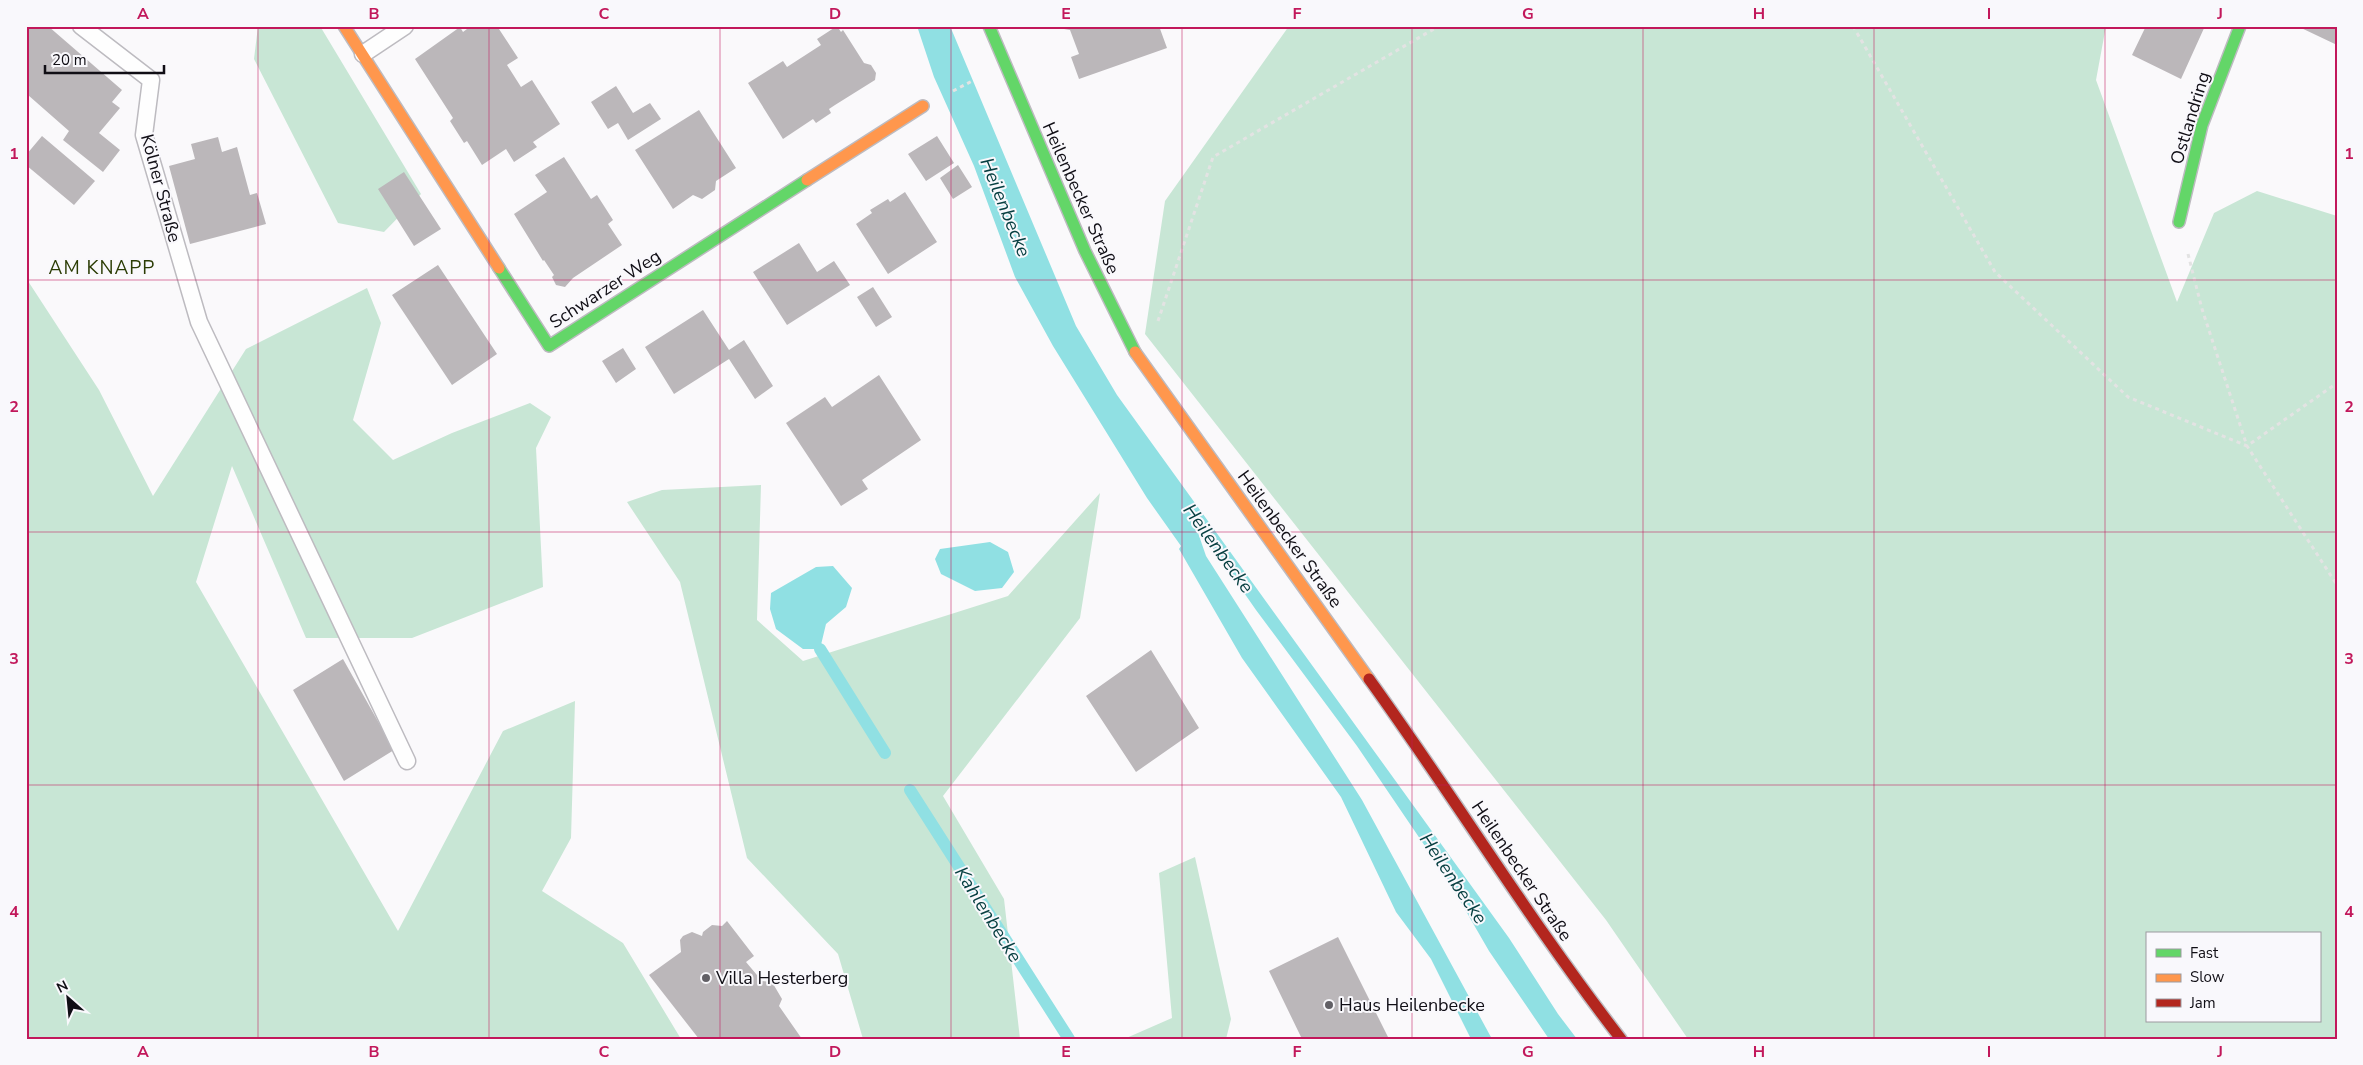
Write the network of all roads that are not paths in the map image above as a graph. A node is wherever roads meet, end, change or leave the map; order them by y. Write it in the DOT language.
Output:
graph roads {
  1 [pos="81,26"];
  2 [pos="344,26"];
  3 [pos="405,26"];
  4 [pos="989,26"];
  5 [pos="2240,26"];
  6 [pos="363,54"];
  7 [pos="923,106"];
  8 [pos="2179,222"];
  9 [pos="407,761"];
  10 [pos="1621,1039"];
  1 -- 9 [label="lane, Kölner Straße"];
  2 -- 6 [label="main road, Schwarzer Weg"];
  3 -- 6 [label="lane"];
  4 -- 10 [label="main road, Heilenbecker Straße"];
  5 -- 8 [label="main road, Ostlandring"];
  6 -- 7 [label="main road, Schwarzer Weg"];
}
